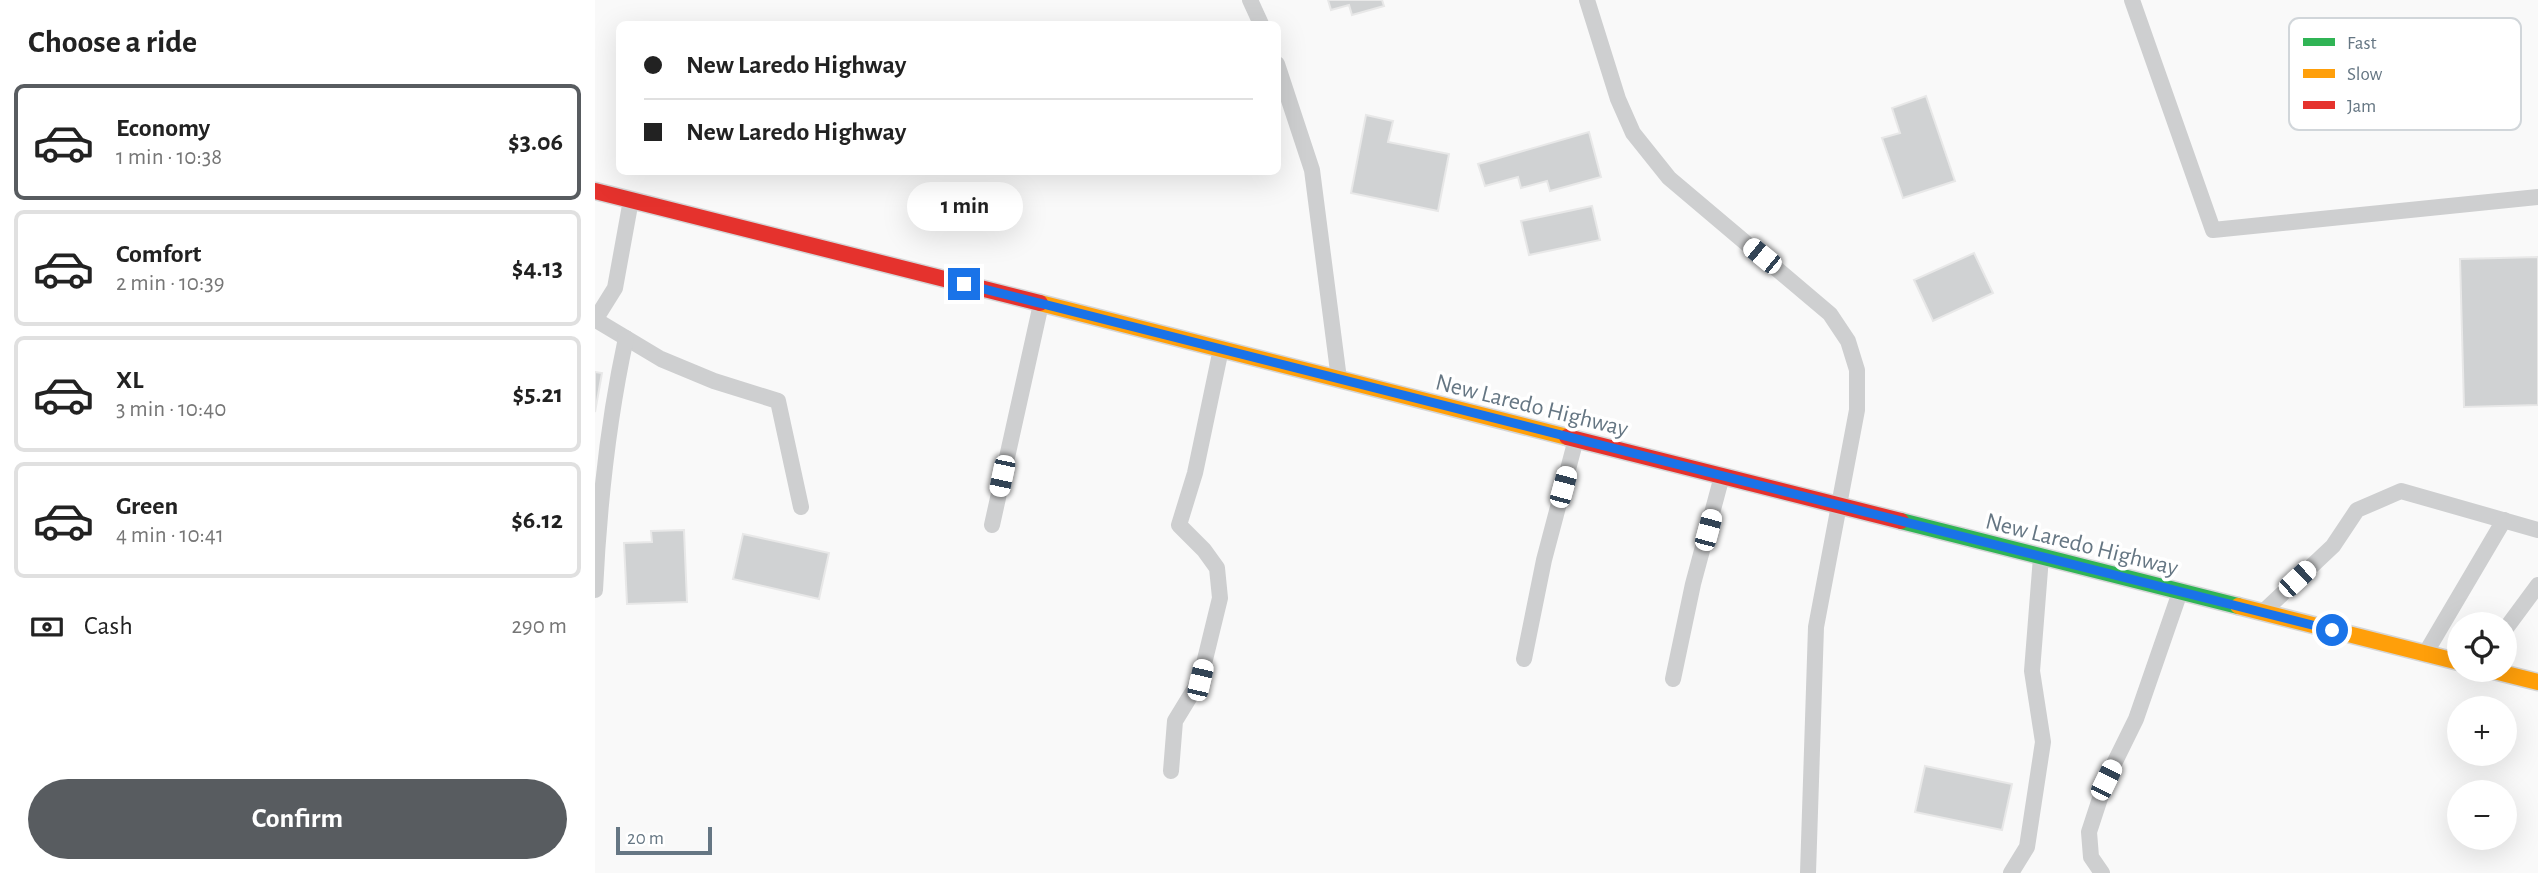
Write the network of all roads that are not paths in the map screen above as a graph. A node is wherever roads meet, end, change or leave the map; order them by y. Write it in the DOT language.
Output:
graph roads {
  1 [pos="1251,0"];
  2 [pos="1587,0"];
  3 [pos="2132,0"];
  4 [pos="1260,21"];
  5 [pos="1281,76"];
  6 [pos="595,191"];
  7 [pos="2538,197"];
  8 [pos="631,200"];
  9 [pos="1041,304"];
  10 [pos="595,320"];
  11 [pos="626,338"];
  12 [pos="1221,349"];
  13 [pos="1339,379"];
  14 [pos="1576,439"];
  15 [pos="1722,476"];
  16 [pos="1838,505"];
  17 [pos="801,508"];
  18 [pos="2504,520"];
  19 [pos="992,524"];
  20 [pos="2538,530"];
  21 [pos="2041,557"];
  22 [pos="2538,585"];
  23 [pos="595,590"];
  24 [pos="2180,592"];
  25 [pos="2262,612"];
  26 [pos="2517,613"];
  27 [pos="2425,654"];
  28 [pos="1524,659"];
  29 [pos="2447,659"];
  30 [pos="2517,677"];
  31 [pos="1673,679"];
  32 [pos="2538,682"];
  33 [pos="1171,771"];
  34 [pos="1808,873"];
  35 [pos="2011,873"];
  36 [pos="2102,873"];
  1 -- 4 [label="lane"];
  2 -- 16 [label="lane"];
  3 -- 7 [label="lane"];
  5 -- 13 [label="lane"];
  6 -- 8 [label="main road, New Laredo Highway"];
  8 -- 9 [label="main road, New Laredo Highway"];
  8 -- 10 [label="lane"];
  9 -- 12 [label="main road, New Laredo Highway"];
  9 -- 19 [label="lane"];
  10 -- 11 [label="lane"];
  11 -- 17 [label="lane"];
  11 -- 23 [label="lane"];
  12 -- 13 [label="main road, New Laredo Highway"];
  12 -- 33 [label="lane"];
  13 -- 14 [label="main road, New Laredo Highway"];
  14 -- 15 [label="main road, New Laredo Highway"];
  14 -- 28 [label="lane"];
  15 -- 16 [label="main road, New Laredo Highway"];
  15 -- 31 [label="lane"];
  16 -- 21 [label="main road, New Laredo Highway"];
  16 -- 34 [label="lane"];
  18 -- 20 [label="lane"];
  18 -- 25 [label="lane"];
  18 -- 27 [label="lane"];
  21 -- 24 [label="main road, New Laredo Highway"];
  21 -- 35 [label="lane"];
  22 -- 26 [label="lane"];
  24 -- 25 [label="main road, New Laredo Highway"];
  24 -- 36 [label="lane"];
  25 -- 27 [label="main road, New Laredo Highway"];
  27 -- 29 [label="main road, New Laredo Highway"];
  30 -- 32 [label="main road"];
}
